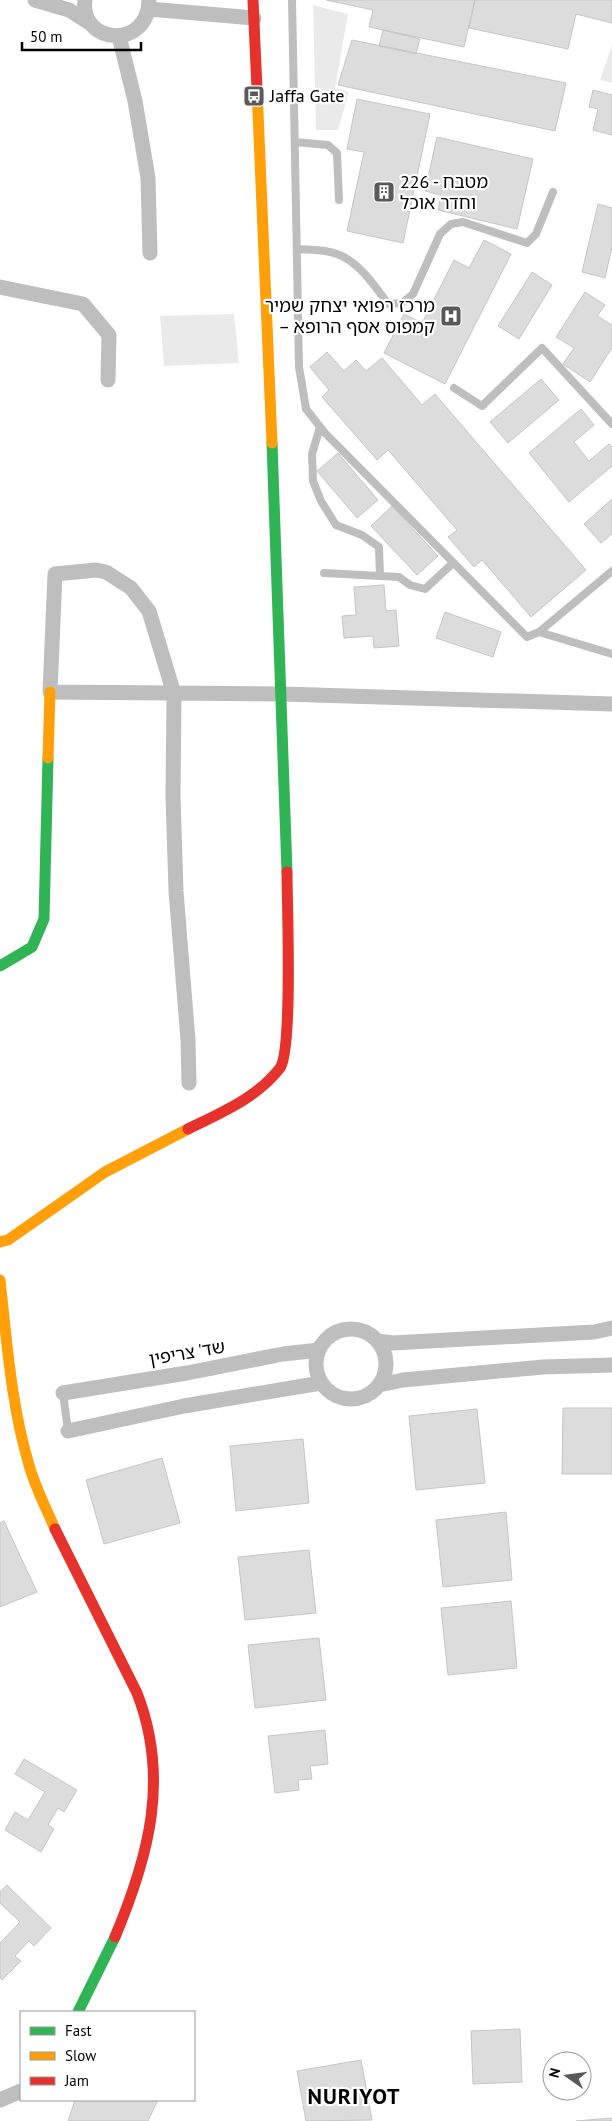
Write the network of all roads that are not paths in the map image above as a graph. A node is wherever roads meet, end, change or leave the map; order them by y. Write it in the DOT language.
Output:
graph roads {
  1 [pos="35,0"];
  2 [pos="85,0"];
  3 [pos="253,0"];
  4 [pos="292,0"];
  5 [pos="149,5"];
  6 [pos="254,18"];
  7 [pos="91,24"];
  8 [pos="119,36"];
  9 [pos="295,142"];
  10 [pos="553,192"];
  11 [pos="338,200"];
  12 [pos="297,249"];
  13 [pos="150,252"];
  14 [pos="0,287"];
  15 [pos="108,380"];
  16 [pos="454,388"];
  17 [pos="612,424"];
  18 [pos="320,427"];
  19 [pos="453,563"];
  20 [pos="612,571"];
  21 [pos="324,573"];
  22 [pos="380,576"];
  23 [pos="539,632"];
  24 [pos="612,654"];
  25 [pos="50,692"];
  26 [pos="174,694"];
  27 [pos="282,694"];
  28 [pos="612,704"];
  29 [pos="0,966"];
  30 [pos="189,1083"];
  31 [pos="0,1242"];
  32 [pos="0,1280"];
  33 [pos="612,1328"];
  34 [pos="377,1341"];
  35 [pos="319,1350"];
  36 [pos="612,1365"];
  37 [pos="321,1383"];
  38 [pos="379,1385"];
  39 [pos="62,1393"];
  40 [pos="68,1431"];
  41 [pos="79,2011"];
  42 [pos="20,2091"];
  43 [pos="0,2100"];
  1 -- 7 [label="street"];
  2 -- 7 [label="street"];
  3 -- 6 [label="street"];
  4 -- 9 [label="lane"];
  5 -- 6 [label="street"];
  5 -- 8 [label="street"];
  6 -- 27 [label="street"];
  7 -- 8 [label="street"];
  8 -- 13 [label="street"];
  9 -- 11 [label="lane"];
  9 -- 12 [label="lane"];
  10 -- 12 [label="lane"];
  12 -- 18 [label="lane"];
  14 -- 15 [label="street"];
  16 -- 17 [label="lane"];
  18 -- 19 [label="lane"];
  18 -- 22 [label="lane"];
  19 -- 22 [label="lane"];
  19 -- 23 [label="lane"];
  20 -- 23 [label="lane"];
  21 -- 22 [label="lane"];
  23 -- 24 [label="lane"];
  25 -- 26 [label="street"];
  25 -- 26 [label="street"];
  25 -- 29 [label="street"];
  26 -- 27 [label="street"];
  26 -- 30 [label="street"];
  27 -- 28 [label="street"];
  27 -- 31 [label="street"];
  32 -- 41 [label="street"];
  33 -- 34 [label="street"];
  34 -- 35 [label="street"];
  34 -- 38 [label="street"];
  35 -- 37 [label="street"];
  35 -- 39 [label="street, שד' צריפין"];
  36 -- 38 [label="street"];
  37 -- 38 [label="street"];
  37 -- 40 [label="street"];
  39 -- 40 [label="lane"];
  42 -- 43 [label="street"];
}
